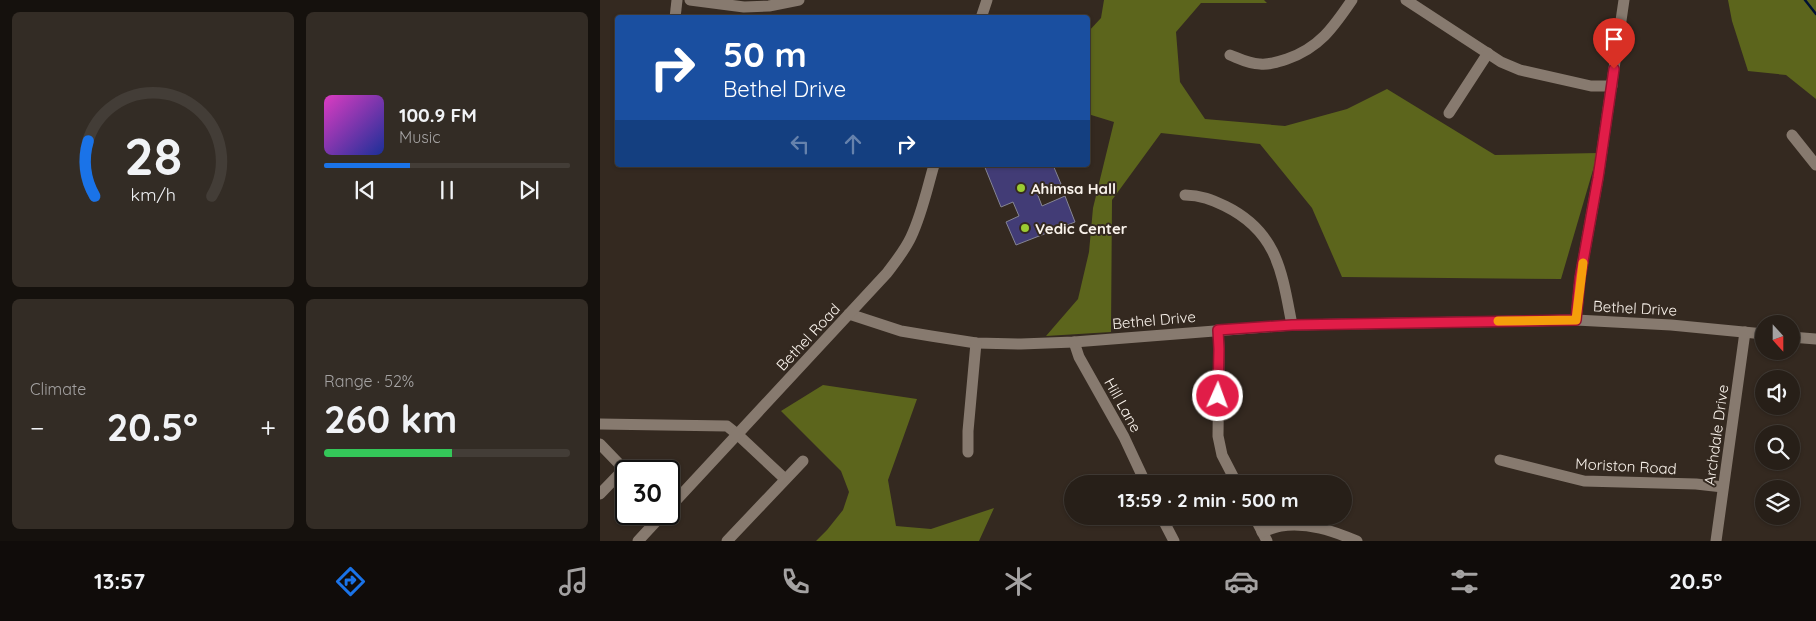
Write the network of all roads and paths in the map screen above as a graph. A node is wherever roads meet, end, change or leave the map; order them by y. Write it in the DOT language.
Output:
graph roads {
  1 [pos="677,0"];
  2 [pos="690,0"];
  3 [pos="799,0"];
  4 [pos="987,0"];
  5 [pos="1352,0"];
  6 [pos="1406,0"];
  7 [pos="1624,0"];
  8 [pos="674,15"];
  9 [pos="982,15"];
  10 [pos="1488,53"];
  11 [pos="1230,55"];
  12 [pos="1612,86"];
  13 [pos="1450,113"];
  14 [pos="1792,135"];
  15 [pos="1816,165"];
  16 [pos="933,167"];
  17 [pos="1185,195"];
  18 [pos="849,314"];
  19 [pos="1576,320"];
  20 [pos="1292,325"];
  21 [pos="1218,330"];
  22 [pos="1745,332"];
  23 [pos="1755,333"];
  24 [pos="1800,338"];
  25 [pos="1816,340"];
  26 [pos="1074,342"];
  27 [pos="976,343"];
  28 [pos="600,424"];
  29 [pos="737,434"];
  30 [pos="600,444"];
  31 [pos="968,452"];
  32 [pos="1500,460"];
  33 [pos="803,461"];
  34 [pos="1142,475"];
  35 [pos="1232,475"];
  36 [pos="785,479"];
  37 [pos="1723,487"];
  38 [pos="600,494"];
  39 [pos="680,496"];
  40 [pos="653,525"];
  41 [pos="1166,525"];
  42 [pos="1264,536"];
  43 [pos="638,541"];
  44 [pos="727,541"];
  45 [pos="1174,541"];
  46 [pos="1358,541"];
  47 [pos="1716,541"];
  1 -- 8 [label="street"];
  2 -- 3 [label="street"];
  4 -- 9 [label="street"];
  5 -- 11 [label="street"];
  6 -- 10 [label="street"];
  7 -- 12 [label="street"];
  10 -- 12 [label="street"];
  10 -- 13 [label="street"];
  12 -- 19 [label="street"];
  14 -- 15 [label="street"];
  16 -- 18 [label="street, Bethel Road"];
  17 -- 20 [label="street"];
  18 -- 27 [label="street, Bethel Drive"];
  18 -- 29 [label="street, Bethel Road"];
  19 -- 20 [label="street, Bethel Drive"];
  19 -- 22 [label="street, Bethel Drive"];
  20 -- 21 [label="street, Bethel Drive"];
  21 -- 26 [label="street, Bethel Drive"];
  21 -- 35 [label="street"];
  22 -- 23 [label="street, Bethel Drive"];
  22 -- 37 [label="street, Archdale Drive"];
  24 -- 25 [label="street"];
  26 -- 27 [label="street, Bethel Drive"];
  26 -- 34 [label="street, Hill Lane"];
  27 -- 31 [label="street"];
  28 -- 29 [label="street"];
  29 -- 36 [label="street"];
  29 -- 39 [label="street, Bethel Road"];
  30 -- 38 [label="street"];
  32 -- 37 [label="street, Moriston Road"];
  33 -- 36 [label="street"];
  36 -- 44 [label="street"];
  37 -- 47 [label="street, Archdale Drive"];
  40 -- 43 [label="street"];
  41 -- 45 [label="street"];
  42 -- 46 [label="street"];
}
